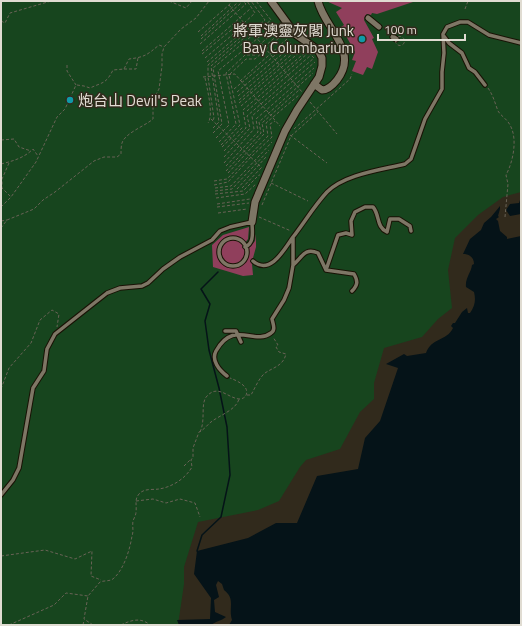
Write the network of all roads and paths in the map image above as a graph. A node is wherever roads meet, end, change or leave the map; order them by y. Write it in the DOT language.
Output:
graph roads {
  1 [pos="51,1"];
  2 [pos="169,1"];
  3 [pos="192,1"];
  4 [pos="209,1"];
  5 [pos="232,1"];
  6 [pos="236,1"];
  7 [pos="239,1"];
  8 [pos="243,1"];
  9 [pos="247,1"];
  10 [pos="251,1"];
  11 [pos="256,1"];
  12 [pos="271,1"];
  13 [pos="318,1"];
  14 [pos="468,1"];
  15 [pos="518,1"];
  16 [pos="521,3"];
  17 [pos="229,5"];
  18 [pos="231,8"];
  19 [pos="250,9"];
  20 [pos="466,9"];
  21 [pos="233,11"];
  22 [pos="235,14"];
  23 [pos="239,18"];
  24 [pos="368,18"];
  25 [pos="1,21"];
  26 [pos="243,23"];
  27 [pos="275,24"];
  28 [pos="379,27"];
  29 [pos="247,28"];
  30 [pos="278,28"];
  31 [pos="249,30"];
  32 [pos="198,32"];
  33 [pos="251,32"];
  34 [pos="280,33"];
  35 [pos="253,34"];
  36 [pos="443,34"];
  37 [pos="282,35"];
  38 [pos="201,36"];
  39 [pos="201,39"];
  40 [pos="257,39"];
  41 [pos="287,39"];
  42 [pos="291,42"];
  43 [pos="260,43"];
  44 [pos="521,43"];
  45 [pos="200,44"];
  46 [pos="294,44"];
  47 [pos="297,46"];
  48 [pos="164,47"];
  49 [pos="264,48"];
  50 [pos="298,49"];
  51 [pos="266,50"];
  52 [pos="202,51"];
  53 [pos="301,51"];
  54 [pos="251,52"];
  55 [pos="202,54"];
  56 [pos="270,54"];
  57 [pos="311,55"];
  58 [pos="272,57"];
  59 [pos="138,58"];
  60 [pos="205,58"];
  61 [pos="314,58"];
  62 [pos="318,59"];
  63 [pos="275,60"];
  64 [pos="207,62"];
  65 [pos="277,63"];
  66 [pos="318,64"];
  67 [pos="67,65"];
  68 [pos="280,66"];
  69 [pos="281,68"];
  70 [pos="124,69"];
  71 [pos="284,70"];
  72 [pos="317,70"];
  73 [pos="286,73"];
  74 [pos="352,74"];
  75 [pos="225,75"];
  76 [pos="229,75"];
  77 [pos="212,76"];
  78 [pos="215,76"];
  79 [pos="219,76"];
  80 [pos="288,76"];
  81 [pos="208,77"];
  82 [pos="290,78"];
  83 [pos="240,81"];
  84 [pos="293,81"];
  85 [pos="241,83"];
  86 [pos="314,84"];
  87 [pos="76,85"];
  88 [pos="296,85"];
  89 [pos="485,85"];
  90 [pos="244,86"];
  91 [pos="298,87"];
  92 [pos="234,89"];
  93 [pos="247,89"];
  94 [pos="300,89"];
  95 [pos="489,89"];
  96 [pos="249,91"];
  97 [pos="237,92"];
  98 [pos="251,94"];
  99 [pos="238,96"];
  100 [pos="253,96"];
  101 [pos="306,96"];
  102 [pos="255,98"];
  103 [pos="239,100"];
  104 [pos="258,101"];
  105 [pos="240,103"];
  106 [pos="260,104"];
  107 [pos="241,106"];
  108 [pos="263,107"];
  109 [pos="316,109"];
  110 [pos="266,110"];
  111 [pos="246,111"];
  112 [pos="318,112"];
  113 [pos="269,113"];
  114 [pos="271,116"];
  115 [pos="211,118"];
  116 [pos="272,118"];
  117 [pos="213,120"];
  118 [pos="275,120"];
  119 [pos="208,123"];
  120 [pos="216,124"];
  121 [pos="219,127"];
  122 [pos="243,127"];
  123 [pos="213,128"];
  124 [pos="294,129"];
  125 [pos="223,131"];
  126 [pos="285,131"];
  127 [pos="213,133"];
  128 [pos="336,134"];
  129 [pos="228,135"];
  130 [pos="291,136"];
  131 [pos="216,138"];
  132 [pos="232,139"];
  133 [pos="1,140"];
  134 [pos="234,141"];
  135 [pos="219,142"];
  136 [pos="272,142"];
  137 [pos="236,144"];
  138 [pos="221,145"];
  139 [pos="239,146"];
  140 [pos="222,147"];
  141 [pos="272,147"];
  142 [pos="242,148"];
  143 [pos="31,151"];
  144 [pos="224,151"];
  145 [pos="244,151"];
  146 [pos="247,153"];
  147 [pos="249,156"];
  148 [pos="38,157"];
  149 [pos="224,157"];
  150 [pos="251,157"];
  151 [pos="266,157"];
  152 [pos="254,160"];
  153 [pos="9,162"];
  154 [pos="256,162"];
  155 [pos="224,163"];
  156 [pos="327,163"];
  157 [pos="1,164"];
  158 [pos="259,165"];
  159 [pos="226,166"];
  160 [pos="226,170"];
  161 [pos="228,173"];
  162 [pos="267,180"];
  163 [pos="214,182"];
  164 [pos="214,185"];
  165 [pos="215,188"];
  166 [pos="242,188"];
  167 [pos="237,189"];
  168 [pos="215,191"];
  169 [pos="215,194"];
  170 [pos="11,197"];
  171 [pos="216,198"];
  172 [pos="308,201"];
  173 [pos="217,204"];
  174 [pos="257,204"];
  175 [pos="1,207"];
  176 [pos="217,208"];
  177 [pos="218,213"];
  178 [pos="505,217"];
  179 [pos="254,219"];
  180 [pos="7,220"];
  181 [pos="1,221"];
  182 [pos="1,228"];
  183 [pos="411,231"];
  184 [pos="293,232"];
  185 [pos="293,237"];
  186 [pos="245,247"];
  187 [pos="253,262"];
  188 [pos="293,265"];
  189 [pos="326,270"];
  190 [pos="352,291"];
  191 [pos="225,331"];
  192 [pos="271,333"];
  193 [pos="238,334"];
  194 [pos="52,337"];
  195 [pos="241,342"];
  196 [pos="227,376"];
  197 [pos="1,389"];
  198 [pos="246,395"];
  199 [pos="239,399"];
  200 [pos="200,432"];
  201 [pos="191,460"];
  202 [pos="184,466"];
  203 [pos="1,494"];
  204 [pos="135,502"];
  205 [pos="200,517"];
  206 [pos="1,556"];
  207 [pos="103,581"];
  208 [pos="88,596"];
  209 [pos="84,619"];
  210 [pos="9,625"];
  211 [pos="83,625"];
  212 [pos="93,625"];
  213 [pos="121,625"];
  214 [pos="150,625"];
  1 -- 25 [label="path"];
  2 -- 3 [label="path"];
  4 -- 48 [label="path"];
  5 -- 17 [label="path"];
  6 -- 18 [label="path"];
  7 -- 21 [label="path"];
  8 -- 22 [label="path"];
  9 -- 26 [label="path"];
  10 -- 33 [label="path"];
  11 -- 35 [label="path"];
  12 -- 86 [label="street"];
  13 -- 86 [label="street"];
  14 -- 20 [label="path"];
  15 -- 16 [label="path"];
  17 -- 18 [label="path"];
  17 -- 32 [label="path"];
  18 -- 21 [label="path"];
  18 -- 38 [label="path"];
  19 -- 23 [label="path"];
  21 -- 22 [label="path"];
  21 -- 39 [label="path"];
  22 -- 23 [label="path"];
  22 -- 45 [label="path"];
  23 -- 26 [label="path"];
  23 -- 52 [label="path"];
  24 -- 28 [label="street"];
  26 -- 29 [label="path"];
  26 -- 55 [label="path"];
  26 -- 60 [label="path"];
  27 -- 40 [label="path"];
  29 -- 31 [label="path"];
  29 -- 64 [label="path"];
  30 -- 43 [label="path"];
  31 -- 33 [label="path"];
  31 -- 81 [label="path"];
  33 -- 35 [label="path"];
  33 -- 77 [label="path"];
  34 -- 49 [label="path"];
  35 -- 40 [label="path"];
  35 -- 78 [label="path"];
  36 -- 44 [label="lane"];
  36 -- 89 [label="lane"];
  36 -- 185 [label="lane"];
  37 -- 51 [label="path"];
  40 -- 43 [label="path"];
  40 -- 79 [label="path"];
  41 -- 56 [label="path"];
  42 -- 58 [label="path"];
  43 -- 49 [label="path"];
  43 -- 54 [label="path"];
  46 -- 63 [label="path"];
  47 -- 65 [label="path"];
  48 -- 59 [label="path"];
  48 -- 180 [label="path"];
  49 -- 51 [label="path"];
  49 -- 75 [label="path"];
  50 -- 68 [label="path"];
  51 -- 56 [label="path"];
  51 -- 76 [label="path"];
  53 -- 69 [label="path"];
  56 -- 58 [label="path"];
  56 -- 83 [label="path"];
  57 -- 80 [label="path"];
  58 -- 63 [label="path"];
  58 -- 85 [label="path"];
  59 -- 70 [label="path"];
  59 -- 70 [label="path"];
  61 -- 82 [label="path"];
  62 -- 84 [label="path"];
  63 -- 65 [label="path"];
  63 -- 90 [label="path"];
  65 -- 68 [label="path"];
  65 -- 93 [label="path"];
  66 -- 88 [label="path"];
  67 -- 87 [label="path"];
  68 -- 69 [label="path"];
  68 -- 96 [label="path"];
  69 -- 71 [label="path"];
  69 -- 98 [label="path"];
  70 -- 87 [label="path"];
  71 -- 73 [label="path"];
  71 -- 73 [label="path"];
  71 -- 100 [label="path"];
  72 -- 91 [label="path"];
  73 -- 80 [label="path"];
  73 -- 102 [label="path"];
  74 -- 109 [label="path"];
  75 -- 76 [label="path"];
  75 -- 79 [label="path"];
  75 -- 129 [label="path"];
  76 -- 83 [label="path"];
  76 -- 129 [label="path"];
  77 -- 78 [label="path"];
  77 -- 81 [label="path"];
  77 -- 120 [label="path"];
  78 -- 79 [label="path"];
  78 -- 121 [label="path"];
  79 -- 125 [label="path"];
  80 -- 82 [label="path"];
  80 -- 104 [label="path"];
  81 -- 115 [label="path"];
  81 -- 117 [label="path"];
  82 -- 84 [label="path"];
  82 -- 106 [label="path"];
  83 -- 85 [label="path"];
  84 -- 88 [label="path"];
  84 -- 108 [label="path"];
  85 -- 90 [label="path"];
  85 -- 92 [label="path"];
  86 -- 101 [label="street"];
  87 -- 148 [label="path"];
  88 -- 91 [label="path"];
  88 -- 110 [label="path"];
  90 -- 93 [label="path"];
  90 -- 97 [label="path"];
  91 -- 94 [label="path"];
  91 -- 113 [label="path"];
  93 -- 96 [label="path"];
  93 -- 99 [label="path"];
  94 -- 114 [label="path"];
  94 -- 116 [label="path"];
  95 -- 178 [label="path"];
  96 -- 98 [label="path"];
  96 -- 103 [label="path"];
  98 -- 100 [label="path"];
  98 -- 105 [label="path"];
  100 -- 102 [label="path"];
  100 -- 107 [label="path"];
  101 -- 109 [label="path"];
  101 -- 126 [label="street"];
  102 -- 104 [label="path"];
  102 -- 134 [label="path"];
  104 -- 106 [label="path"];
  104 -- 111 [label="path"];
  106 -- 108 [label="path"];
  106 -- 137 [label="path"];
  108 -- 110 [label="path"];
  108 -- 139 [label="path"];
  109 -- 112 [label="path"];
  109 -- 124 [label="path"];
  110 -- 113 [label="path"];
  110 -- 142 [label="path"];
  112 -- 128 [label="path"];
  112 -- 130 [label="path"];
  113 -- 114 [label="path"];
  113 -- 145 [label="path"];
  114 -- 116 [label="path"];
  114 -- 146 [label="path"];
  115 -- 117 [label="path"];
  115 -- 119 [label="path"];
  116 -- 118 [label="path"];
  116 -- 147 [label="path"];
  117 -- 120 [label="path"];
  118 -- 126 [label="path"];
  118 -- 150 [label="path"];
  120 -- 121 [label="path"];
  120 -- 123 [label="path"];
  121 -- 125 [label="path"];
  121 -- 127 [label="path"];
  122 -- 132 [label="path"];
  125 -- 129 [label="path"];
  125 -- 131 [label="path"];
  126 -- 130 [label="path"];
  126 -- 162 [label="street"];
  129 -- 132 [label="path"];
  129 -- 135 [label="path"];
  129 -- 138 [label="path"];
  130 -- 156 [label="path"];
  130 -- 162 [label="path"];
  132 -- 134 [label="path"];
  132 -- 140 [label="path"];
  133 -- 143 [label="path"];
  134 -- 137 [label="path"];
  134 -- 144 [label="path"];
  136 -- 152 [label="path"];
  137 -- 139 [label="path"];
  137 -- 149 [label="path"];
  139 -- 142 [label="path"];
  139 -- 155 [label="path"];
  141 -- 154 [label="path"];
  142 -- 145 [label="path"];
  142 -- 159 [label="path"];
  143 -- 148 [label="path"];
  143 -- 153 [label="path"];
  145 -- 146 [label="path"];
  145 -- 160 [label="path"];
  146 -- 147 [label="path"];
  146 -- 161 [label="path"];
  147 -- 150 [label="path"];
  147 -- 163 [label="path"];
  148 -- 170 [label="path"];
  150 -- 152 [label="path"];
  150 -- 164 [label="path"];
  151 -- 158 [label="path"];
  152 -- 154 [label="path"];
  152 -- 165 [label="path"];
  153 -- 157 [label="path"];
  153 -- 170 [label="path"];
  154 -- 158 [label="path"];
  154 -- 168 [label="path"];
  158 -- 166 [label="path"];
  158 -- 167 [label="path"];
  162 -- 169 [label="path"];
  162 -- 171 [label="path"];
  162 -- 172 [label="path"];
  162 -- 174 [label="street"];
  162 -- 174 [label="path"];
  170 -- 175 [label="path"];
  173 -- 174 [label="path"];
  174 -- 176 [label="path"];
  174 -- 177 [label="path"];
  174 -- 179 [label="street"];
  179 -- 184 [label="path"];
  179 -- 186 [label="lane"];
  179 -- 194 [label="lane"];
  180 -- 181 [label="path"];
  180 -- 182 [label="path"];
  183 -- 189 [label="lane"];
  185 -- 187 [label="lane"];
  185 -- 188 [label="lane"];
  186 -- 186 [label="lane"];
  188 -- 189 [label="lane"];
  188 -- 192 [label="lane"];
  189 -- 190 [label="lane"];
  191 -- 193 [label="lane"];
  192 -- 193 [label="lane"];
  192 -- 198 [label="path"];
  193 -- 195 [label="lane"];
  193 -- 196 [label="lane"];
  194 -- 197 [label="path"];
  194 -- 203 [label="lane"];
  196 -- 198 [label="path"];
  198 -- 199 [label="path"];
  199 -- 200 [label="path"];
  199 -- 200 [label="path"];
  200 -- 201 [label="path"];
  201 -- 202 [label="path"];
  201 -- 204 [label="path"];
  204 -- 205 [label="path"];
  204 -- 207 [label="path"];
  206 -- 207 [label="path"];
  207 -- 208 [label="path"];
  208 -- 209 [label="path"];
  208 -- 210 [label="path"];
  209 -- 211 [label="path"];
  209 -- 212 [label="path"];
  213 -- 214 [label="path"];
}
